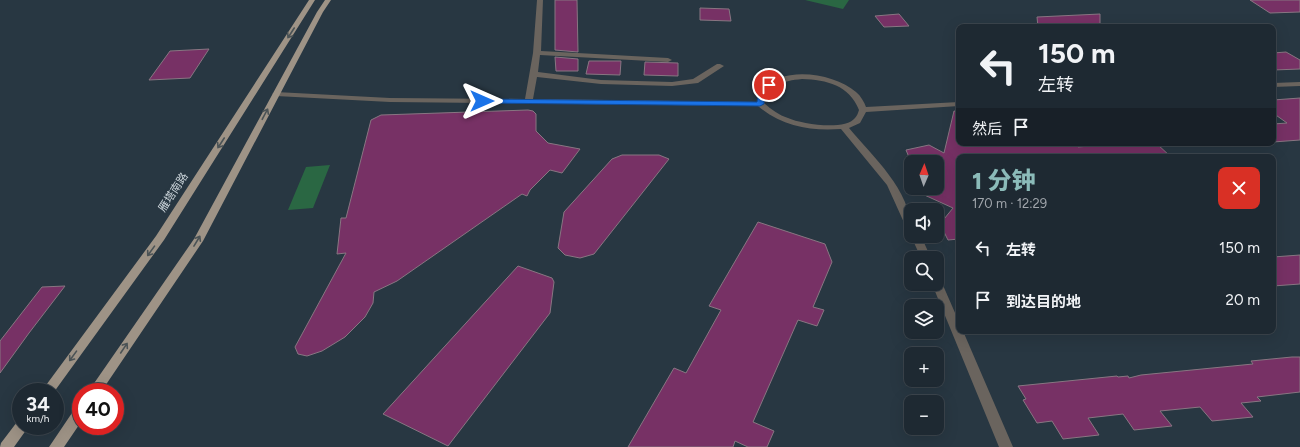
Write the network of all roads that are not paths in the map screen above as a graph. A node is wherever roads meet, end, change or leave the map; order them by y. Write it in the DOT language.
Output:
graph roads {
  1 [pos="312,0"];
  2 [pos="328,0"];
  3 [pos="540,0"];
  4 [pos="536,53"];
  5 [pos="668,60"];
  6 [pos="720,66"];
  7 [pos="534,74"];
  8 [pos="1300,84"];
  9 [pos="1276,85"];
  10 [pos="276,94"];
  11 [pos="529,102"];
  12 [pos="760,104"];
  13 [pos="956,104"];
  14 [pos="863,110"];
  15 [pos="844,127"];
  16 [pos="904,212"];
  17 [pos="940,291"];
  18 [pos="956,328"];
  19 [pos="958,334"];
  20 [pos="54,383"];
  21 [pos="100,383"];
  22 [pos="72,424"];
  23 [pos="15,435"];
  24 [pos="6,447"];
  25 [pos="56,447"];
  26 [pos="1006,447"];
  1 -- 20 [label="main road, 雁塔南路, one-way"];
  2 -- 10 [label="main road"];
  3 -- 4 [label="street"];
  4 -- 5 [label="street"];
  4 -- 7 [label="street"];
  6 -- 7 [label="street"];
  7 -- 11 [label="street"];
  8 -- 9 [label="street"];
  10 -- 11 [label="street"];
  21 -- 10 [label="main road, one-way"];
  11 -- 12 [label="street"];
  12 -- 14 [label="street"];
  12 -- 15 [label="street"];
  13 -- 14 [label="street"];
  14 -- 15 [label="street"];
  15 -- 16 [label="street"];
  17 -- 18 [label="street"];
  19 -- 26 [label="street"];
  22 -- 25 [label="main road"];
  23 -- 24 [label="main road"];
}
